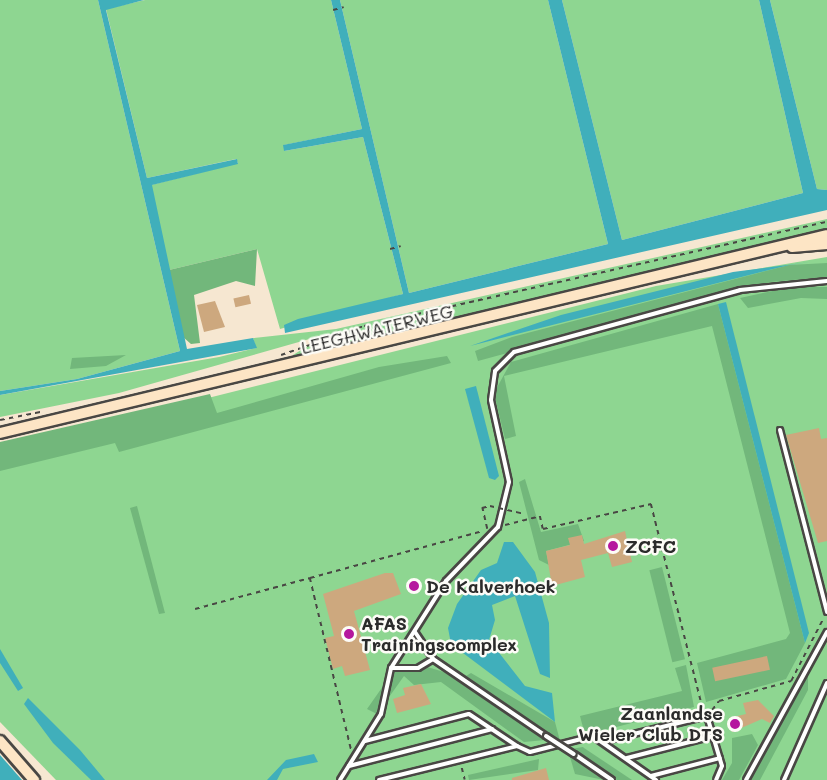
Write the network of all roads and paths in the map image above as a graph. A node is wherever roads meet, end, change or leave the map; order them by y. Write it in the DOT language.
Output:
graph roads {
  1 [pos="344,7"];
  2 [pos="333,10"];
  3 [pos="827,222"];
  4 [pos="827,235"];
  5 [pos="827,244"];
  6 [pos="401,246"];
  7 [pos="390,249"];
  8 [pos="759,250"];
  9 [pos="827,281"];
  10 [pos="277,356"];
  11 [pos="50,410"];
  12 [pos="0,420"];
  13 [pos="780,430"];
  14 [pos="0,433"];
  15 [pos="526,519"];
  16 [pos="498,527"];
  17 [pos="487,530"];
  18 [pos="310,578"];
  19 [pos="195,609"];
  20 [pos="827,612"];
  21 [pos="415,632"];
  22 [pos="827,632"];
  23 [pos="433,659"];
  24 [pos="391,668"];
  25 [pos="827,683"];
  26 [pos="707,716"];
  27 [pos="492,729"];
  28 [pos="713,736"];
  29 [pos="0,741"];
  30 [pos="364,741"];
  31 [pos="604,742"];
  32 [pos="517,746"];
  33 [pos="354,758"];
  34 [pos="626,758"];
  35 [pos="720,758"];
  36 [pos="460,761"];
  37 [pos="349,767"];
  38 [pos="651,776"];
  39 [pos="34,780"];
  40 [pos="340,780"];
  41 [pos="379,780"];
  42 [pos="465,780"];
  43 [pos="612,780"];
  44 [pos="656,780"];
  45 [pos="716,780"];
  46 [pos="746,780"];
  47 [pos="784,780"];
  1 -- 2 [label="path"];
  3 -- 10 [label="path"];
  4 -- 8 [label="main road, LEEGHWATERWEG"];
  5 -- 8 [label="main road, LEEGHWATERWEG"];
  6 -- 7 [label="path"];
  8 -- 14 [label="main road, LEEGHWATERWEG"];
  9 -- 16 [label="lane"];
  11 -- 12 [label="path"];
  13 -- 20 [label="lane"];
  15 -- 16 [label="path"];
  15 -- 17 [label="path, bridge"];
  15 -- 26 [label="path"];
  16 -- 17 [label="path"];
  16 -- 21 [label="lane"];
  17 -- 18 [label="path"];
  18 -- 19 [label="path"];
  18 -- 33 [label="path"];
  20 -- 26 [label="path"];
  21 -- 23 [label="lane"];
  21 -- 24 [label="lane"];
  22 -- 46 [label="lane"];
  23 -- 24 [label="lane"];
  23 -- 43 [label="lane, bridge"];
  24 -- 30 [label="lane"];
  25 -- 47 [label="lane"];
  26 -- 28 [label="lane"];
  26 -- 31 [label="lane"];
  27 -- 30 [label="lane"];
  27 -- 32 [label="lane"];
  27 -- 37 [label="lane"];
  28 -- 34 [label="lane"];
  28 -- 35 [label="lane"];
  29 -- 39 [label="main road"];
  30 -- 33 [label="lane"];
  31 -- 32 [label="lane"];
  31 -- 34 [label="lane"];
  32 -- 36 [label="lane"];
  33 -- 37 [label="lane"];
  34 -- 38 [label="lane"];
  35 -- 38 [label="lane"];
  35 -- 45 [label="lane"];
  36 -- 41 [label="lane"];
  36 -- 42 [label="path"];
  37 -- 40 [label="lane"];
  38 -- 44 [label="lane"];
}
